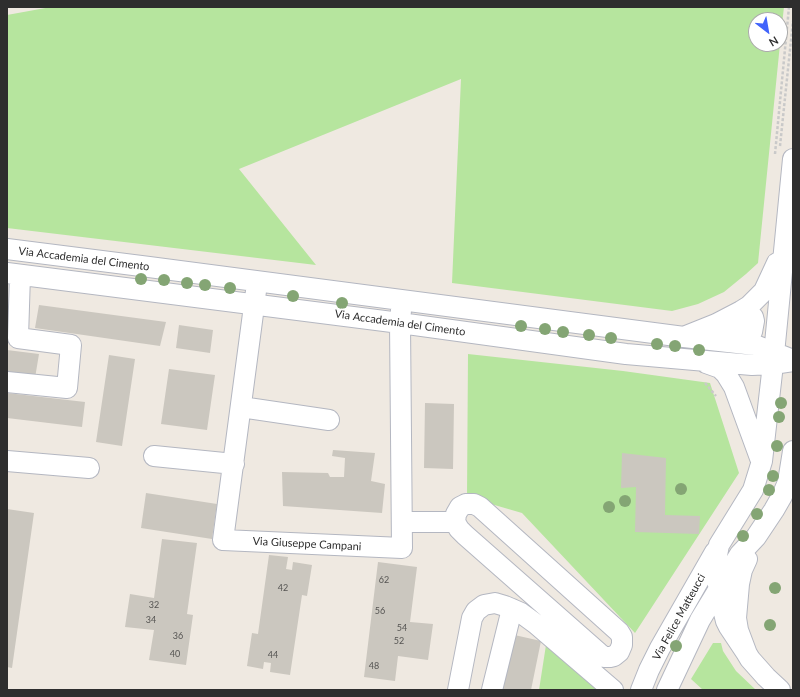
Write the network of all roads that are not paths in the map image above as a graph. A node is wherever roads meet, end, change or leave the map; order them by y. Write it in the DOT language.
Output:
graph roads {
  1 [pos="784,158"];
  2 [pos="784,247"];
  3 [pos="8,249"];
  4 [pos="10,274"];
  5 [pos="257,281"];
  6 [pos="402,300"];
  7 [pos="254,304"];
  8 [pos="400,323"];
  9 [pos="684,337"];
  10 [pos="773,358"];
  11 [pos="687,359"];
  12 [pos="793,360"];
  13 [pos="749,367"];
  14 [pos="7,382"];
  15 [pos="241,407"];
  16 [pos="329,420"];
  17 [pos="793,451"];
  18 [pos="154,456"];
  19 [pos="7,461"];
  20 [pos="762,461"];
  21 [pos="234,464"];
  22 [pos="89,468"];
  23 [pos="402,522"];
  24 [pos="455,522"];
  25 [pos="756,537"];
  26 [pos="719,545"];
  27 [pos="719,590"];
  28 [pos="512,609"];
  29 [pos="728,626"];
  30 [pos="691,639"];
  31 [pos="747,654"];
  32 [pos="651,666"];
  33 [pos="671,688"];
  34 [pos="458,690"];
  35 [pos="492,690"];
  36 [pos="613,690"];
  37 [pos="641,690"];
  38 [pos="780,690"];
  1 -- 2 [label="street, Via Felice Matteucci"];
  2 -- 9 [label="street, Via Accademia del Cimento"];
  2 -- 10 [label="street, Via Felice Matteucci"];
  3 -- 4 [label="street"];
  3 -- 5 [label="street, Via Accademia del Cimento"];
  4 -- 7 [label="street, Via Accademia del Cimento"];
  4 -- 14 [label="street"];
  5 -- 6 [label="street, Via Accademia del Cimento"];
  5 -- 7 [label="street, Via Giuseppe Campani"];
  6 -- 8 [label="street, Via Giuseppe Campani"];
  6 -- 9 [label="street, Via Accademia del Cimento"];
  7 -- 8 [label="street, Via Accademia del Cimento"];
  7 -- 15 [label="street, Via Giuseppe Campani"];
  8 -- 11 [label="street, Via Accademia del Cimento"];
  8 -- 23 [label="street, Via Giuseppe Campani"];
  9 -- 10 [label="street, Via Accademia del Cimento"];
  10 -- 11 [label="street, Via Accademia del Cimento"];
  10 -- 12 [label="street, Via Accademia del Cimento"];
  10 -- 20 [label="street, Via Felice Matteucci"];
  11 -- 20 [label="street"];
  13 -- 13 [label="street"];
  15 -- 16 [label="street"];
  15 -- 21 [label="street, Via Giuseppe Campani"];
  17 -- 25 [label="street, Via Felice Matteucci"];
  18 -- 21 [label="street"];
  19 -- 22 [label="street"];
  20 -- 26 [label="street, Via Felice Matteucci"];
  21 -- 23 [label="street, Via Giuseppe Campani"];
  23 -- 24 [label="street"];
  24 -- 24 [label="street"];
  25 -- 27 [label="street, Via Felice Matteucci"];
  25 -- 31 [label="street"];
  26 -- 27 [label="street, Via Felice Matteucci"];
  26 -- 32 [label="street, Via Felice Matteucci"];
  27 -- 29 [label="street, Via Felice Matteucci"];
  27 -- 30 [label="street, Via Felice Matteucci"];
  28 -- 34 [label="street"];
  28 -- 35 [label="street"];
  28 -- 36 [label="street"];
  29 -- 30 [label="street, Via Felice Matteucci"];
  29 -- 31 [label="street, Via Felice Matteucci"];
  30 -- 33 [label="street, Via Felice Matteucci"];
  31 -- 38 [label="street"];
  32 -- 33 [label="street"];
  32 -- 37 [label="street, Via Felice Matteucci"];
}
